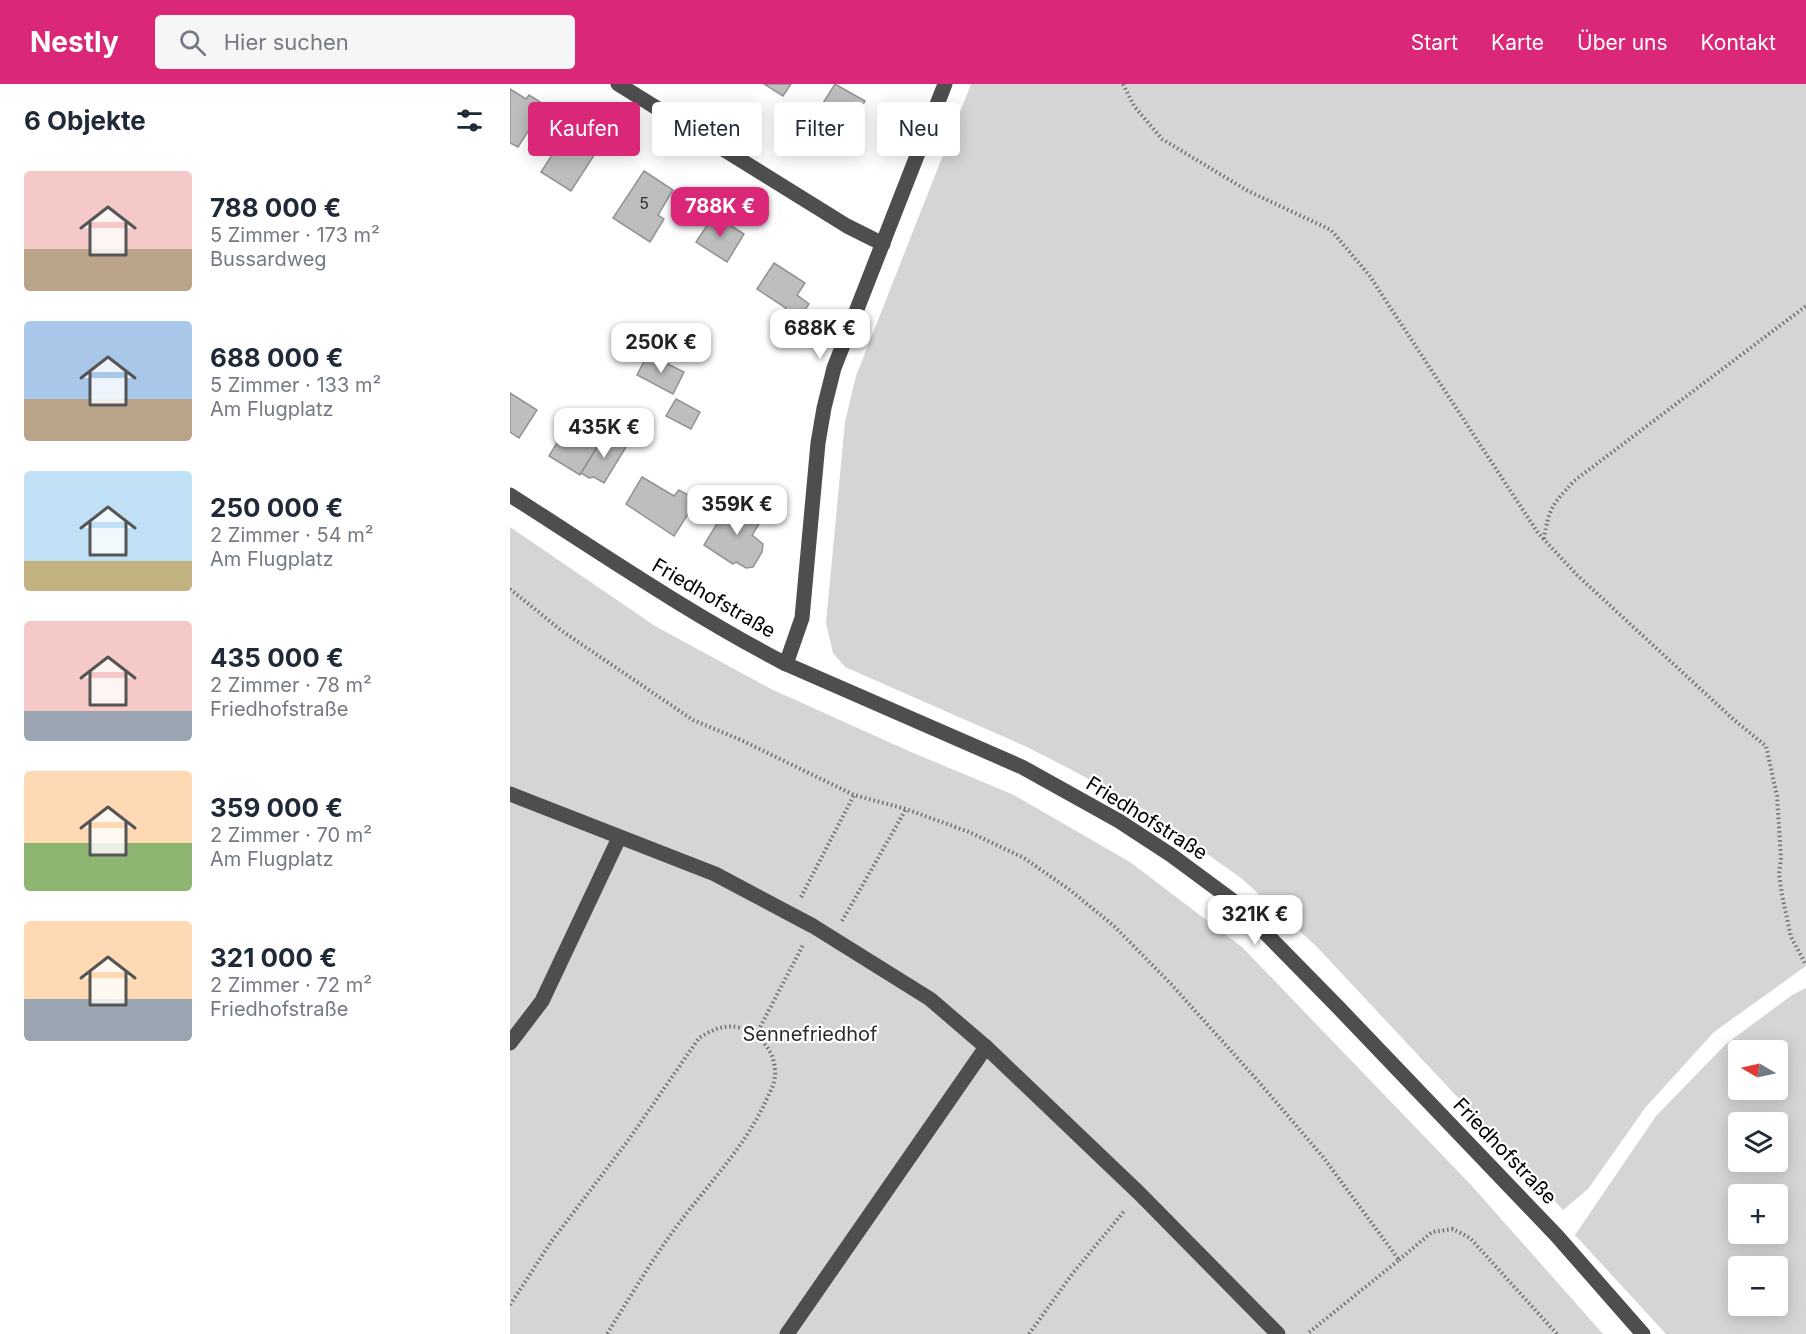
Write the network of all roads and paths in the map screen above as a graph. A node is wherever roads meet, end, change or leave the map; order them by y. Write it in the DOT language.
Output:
graph roads {
  1 [pos="618,84"];
  2 [pos="945,84"];
  3 [pos="1123,84"];
  4 [pos="883,244"];
  5 [pos="1806,306"];
  6 [pos="510,495"];
  7 [pos="1544,540"];
  8 [pos="510,590"];
  9 [pos="786,664"];
  10 [pos="510,794"];
  11 [pos="854,795"];
  12 [pos="906,809"];
  13 [pos="619,837"];
  14 [pos="793,914"];
  15 [pos="813,926"];
  16 [pos="833,938"];
  17 [pos="1806,965"];
  18 [pos="756,1035"];
  19 [pos="510,1043"];
  20 [pos="986,1047"];
  21 [pos="1139,1193"];
  22 [pos="1399,1260"];
  23 [pos="510,1305"];
  24 [pos="607,1334"];
  25 [pos="787,1334"];
  26 [pos="1029,1334"];
  27 [pos="1278,1334"];
  28 [pos="1307,1334"];
  29 [pos="1557,1334"];
  30 [pos="1643,1334"];
  1 -- 4 [label="street"];
  2 -- 4 [label="street"];
  3 -- 7 [label="path"];
  4 -- 9 [label="street"];
  5 -- 7 [label="path"];
  6 -- 9 [label="street, Friedhofstraße"];
  7 -- 17 [label="path"];
  8 -- 11 [label="path"];
  9 -- 30 [label="street, Friedhofstraße"];
  10 -- 13 [label="street"];
  11 -- 12 [label="path"];
  11 -- 14 [label="path"];
  12 -- 16 [label="path"];
  12 -- 22 [label="path"];
  13 -- 14 [label="street"];
  13 -- 19 [label="street"];
  14 -- 15 [label="street"];
  15 -- 16 [label="street"];
  15 -- 18 [label="path"];
  16 -- 20 [label="street"];
  18 -- 23 [label="path"];
  18 -- 24 [label="path"];
  20 -- 21 [label="street"];
  20 -- 25 [label="street"];
  21 -- 26 [label="path"];
  21 -- 27 [label="street"];
  22 -- 28 [label="path"];
  22 -- 29 [label="path"];
}
